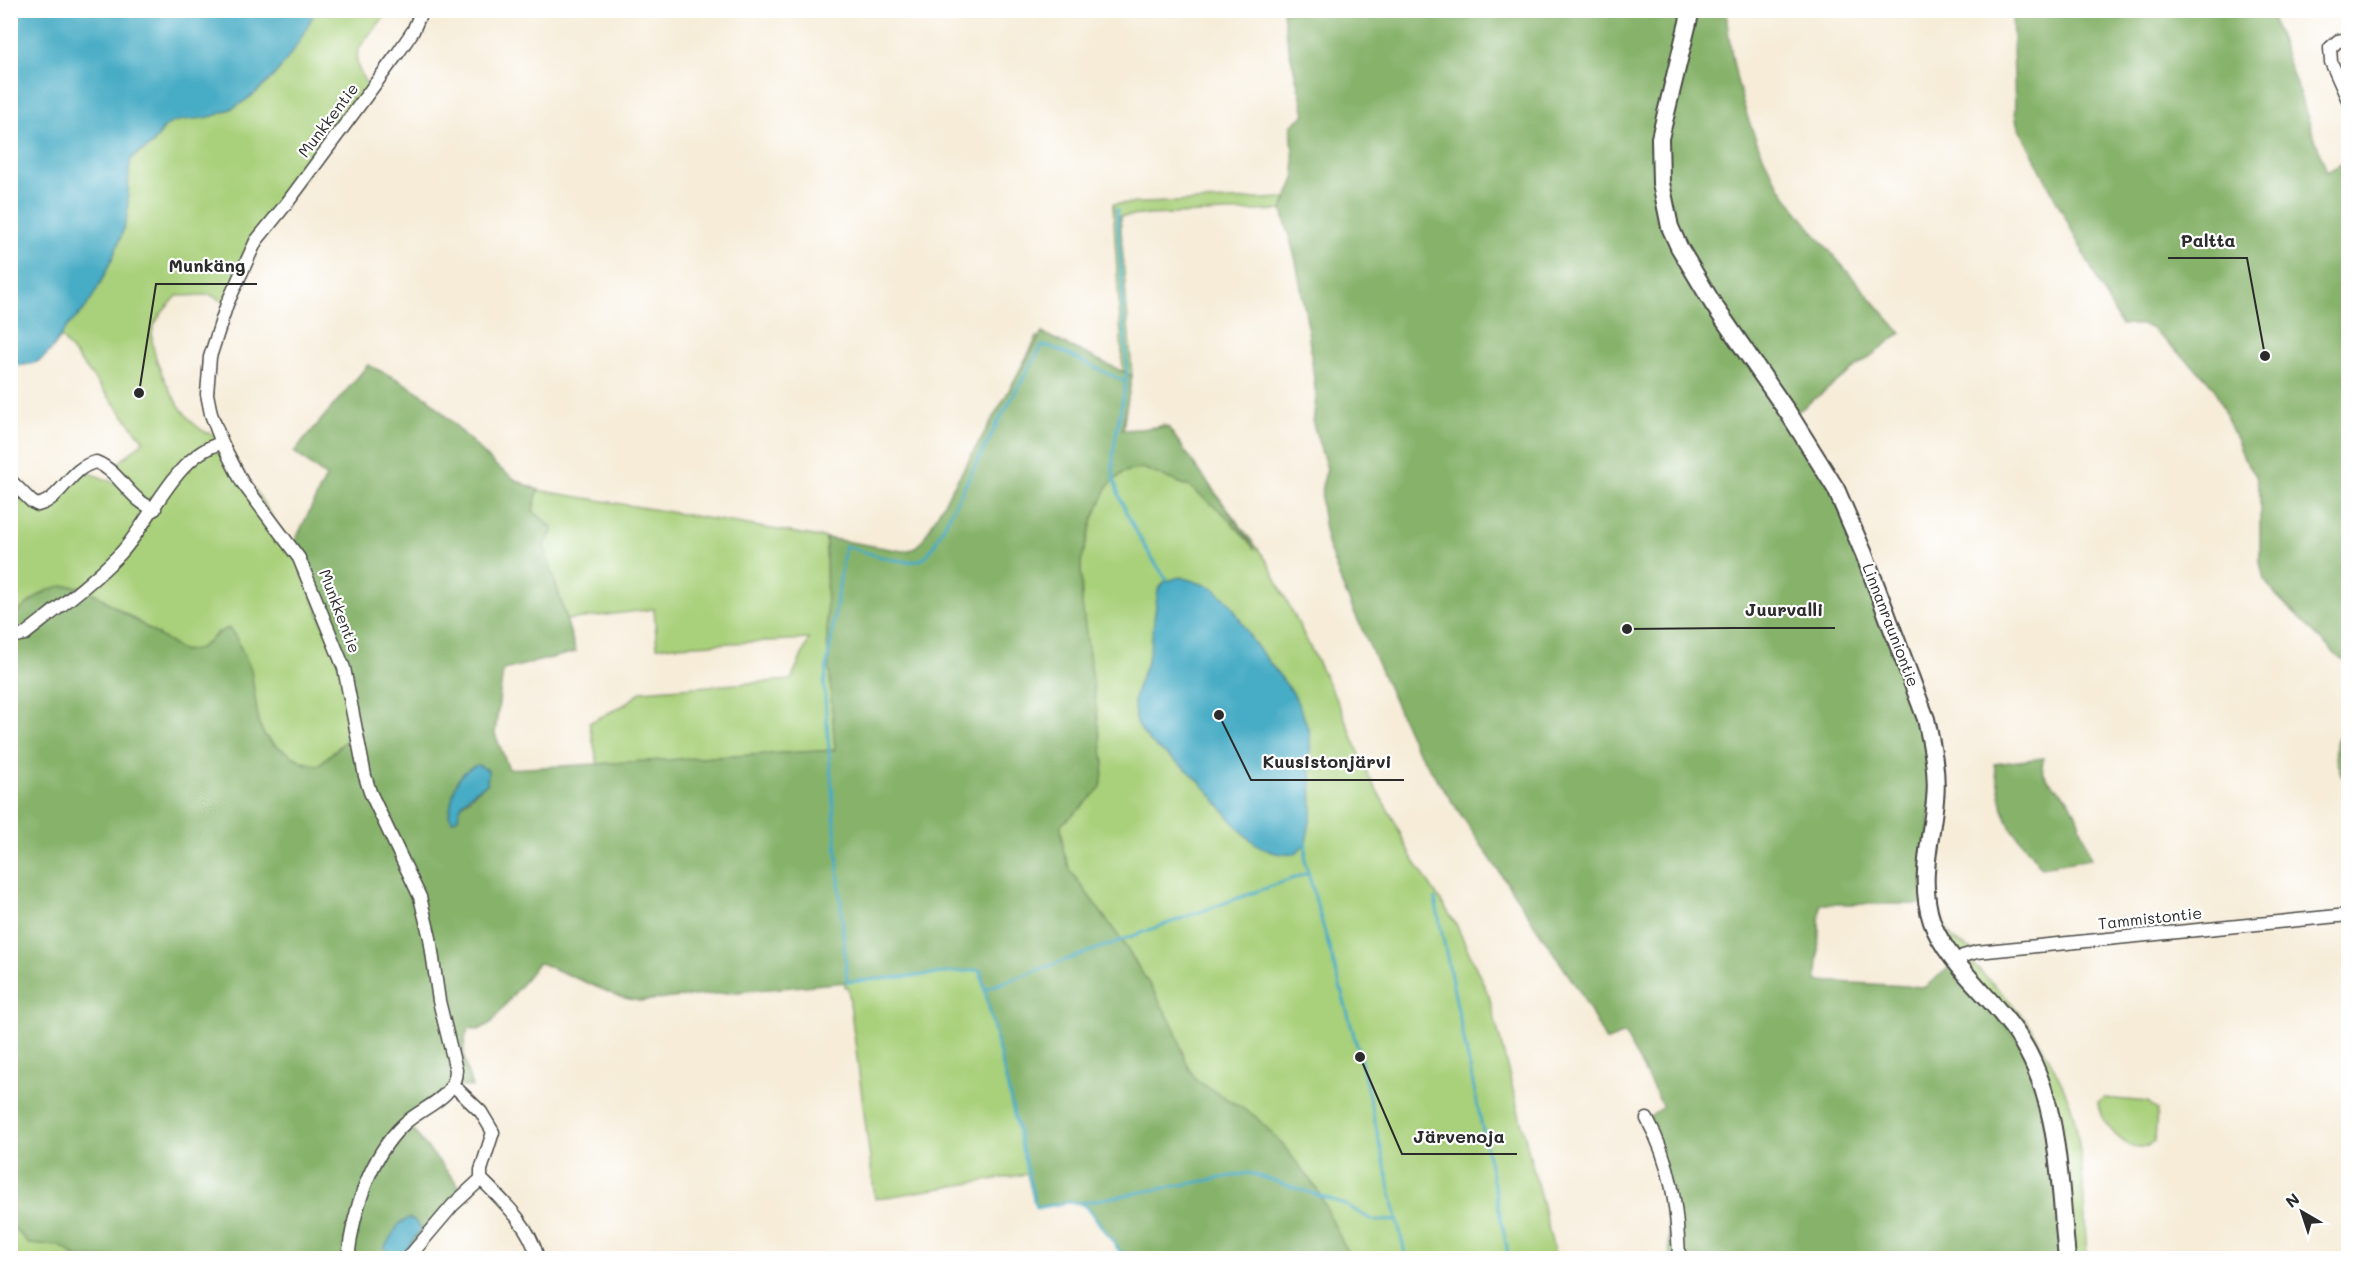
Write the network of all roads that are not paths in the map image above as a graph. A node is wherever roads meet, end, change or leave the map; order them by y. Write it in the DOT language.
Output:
graph roads {
  1 [pos="422,10"];
  2 [pos="1691,10"];
  3 [pos="2349,39"];
  4 [pos="2349,100"];
  5 [pos="222,443"];
  6 [pos="10,480"];
  7 [pos="155,509"];
  8 [pos="10,638"];
  9 [pos="2349,915"];
  10 [pos="1957,962"];
  11 [pos="453,1085"];
  12 [pos="1647,1119"];
  13 [pos="482,1179"];
  14 [pos="348,1258"];
  15 [pos="408,1258"];
  16 [pos="538,1258"];
  17 [pos="1679,1258"];
  18 [pos="2067,1258"];
  1 -- 5 [label="street, Munkkentie"];
  2 -- 10 [label="street, Linnanrauniontie"];
  3 -- 4 [label="street"];
  5 -- 7 [label="street"];
  5 -- 11 [label="street, Munkkentie"];
  6 -- 7 [label="street"];
  7 -- 8 [label="street"];
  9 -- 10 [label="street, Tammistontie"];
  10 -- 18 [label="street, Linnanrauniontie"];
  11 -- 13 [label="street"];
  11 -- 14 [label="street"];
  12 -- 17 [label="street"];
  13 -- 15 [label="street"];
  13 -- 16 [label="street"];
}
